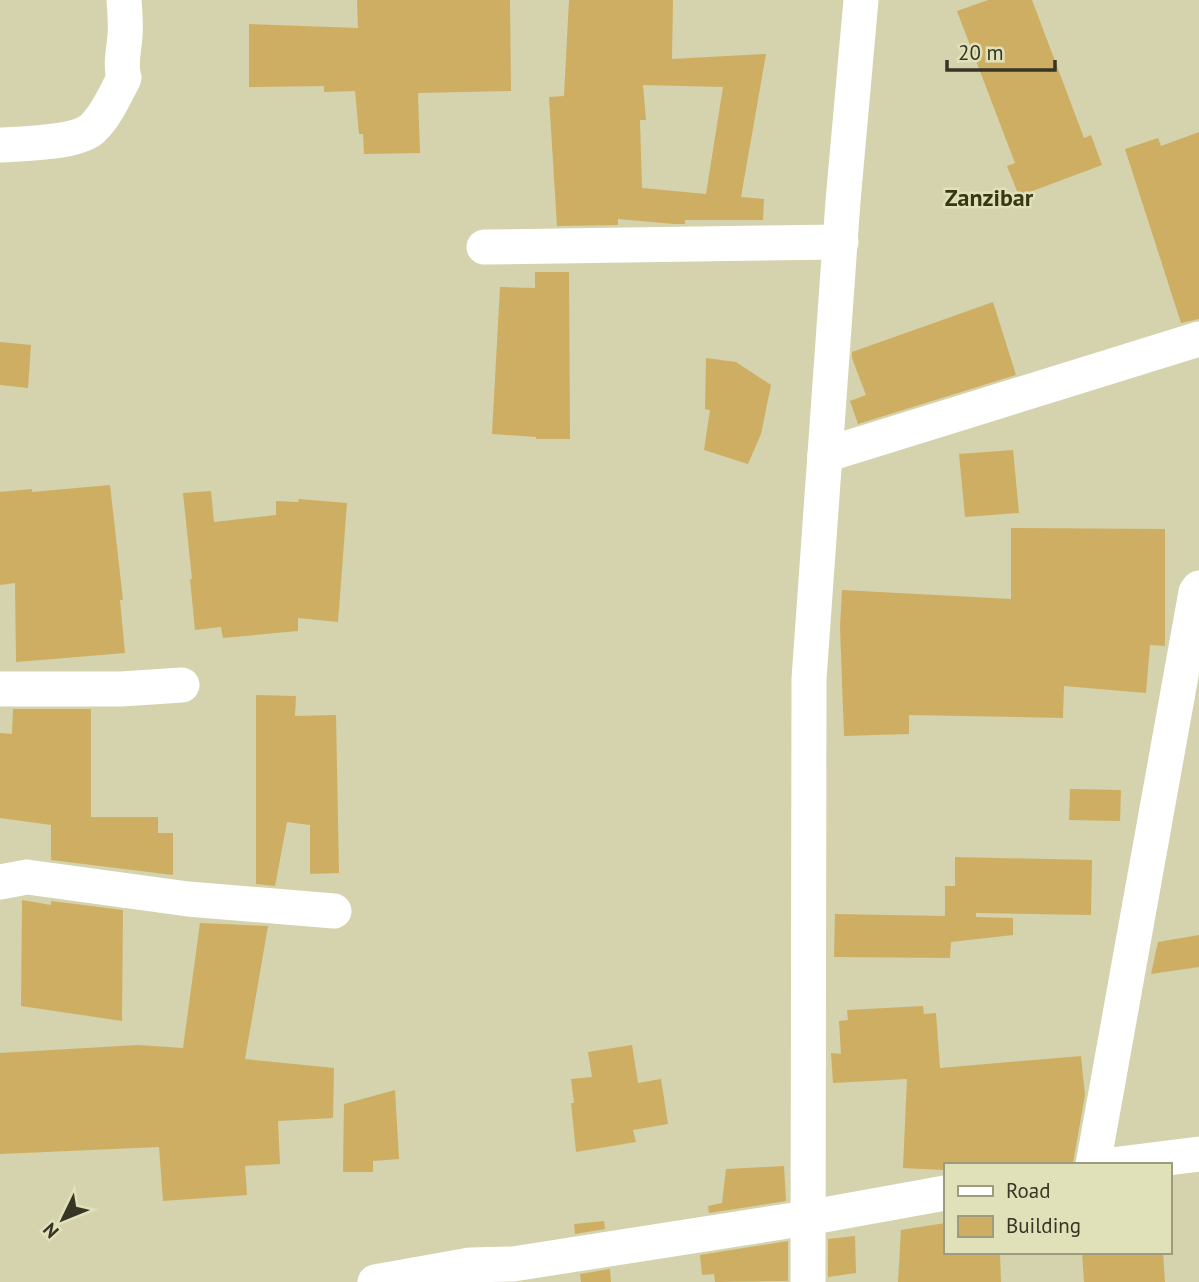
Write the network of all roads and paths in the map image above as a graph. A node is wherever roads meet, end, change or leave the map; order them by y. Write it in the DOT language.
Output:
graph roads {
  1 [pos="124,0"];
  2 [pos="860,0"];
  3 [pos="0,145"];
  4 [pos="841,242"];
  5 [pos="484,247"];
  6 [pos="1199,339"];
  7 [pos="825,455"];
  8 [pos="1199,588"];
  9 [pos="182,685"];
  10 [pos="0,689"];
  11 [pos="0,882"];
  12 [pos="334,911"];
  13 [pos="1199,1154"];
  14 [pos="1093,1163"];
  15 [pos="1127,1163"];
  16 [pos="944,1194"];
  17 [pos="807,1218"];
  18 [pos="512,1273"];
  19 [pos="375,1282"];
  20 [pos="808,1282"];
  1 -- 3 [label="street"];
  2 -- 4 [label="street"];
  4 -- 5 [label="street"];
  4 -- 7 [label="street"];
  6 -- 7 [label="street"];
  7 -- 17 [label="street"];
  8 -- 14 [label="street"];
  9 -- 10 [label="street"];
  11 -- 12 [label="street"];
  13 -- 15 [label="street"];
  16 -- 17 [label="street"];
  17 -- 18 [label="street"];
  17 -- 20 [label="street"];
  18 -- 19 [label="street"];
}
